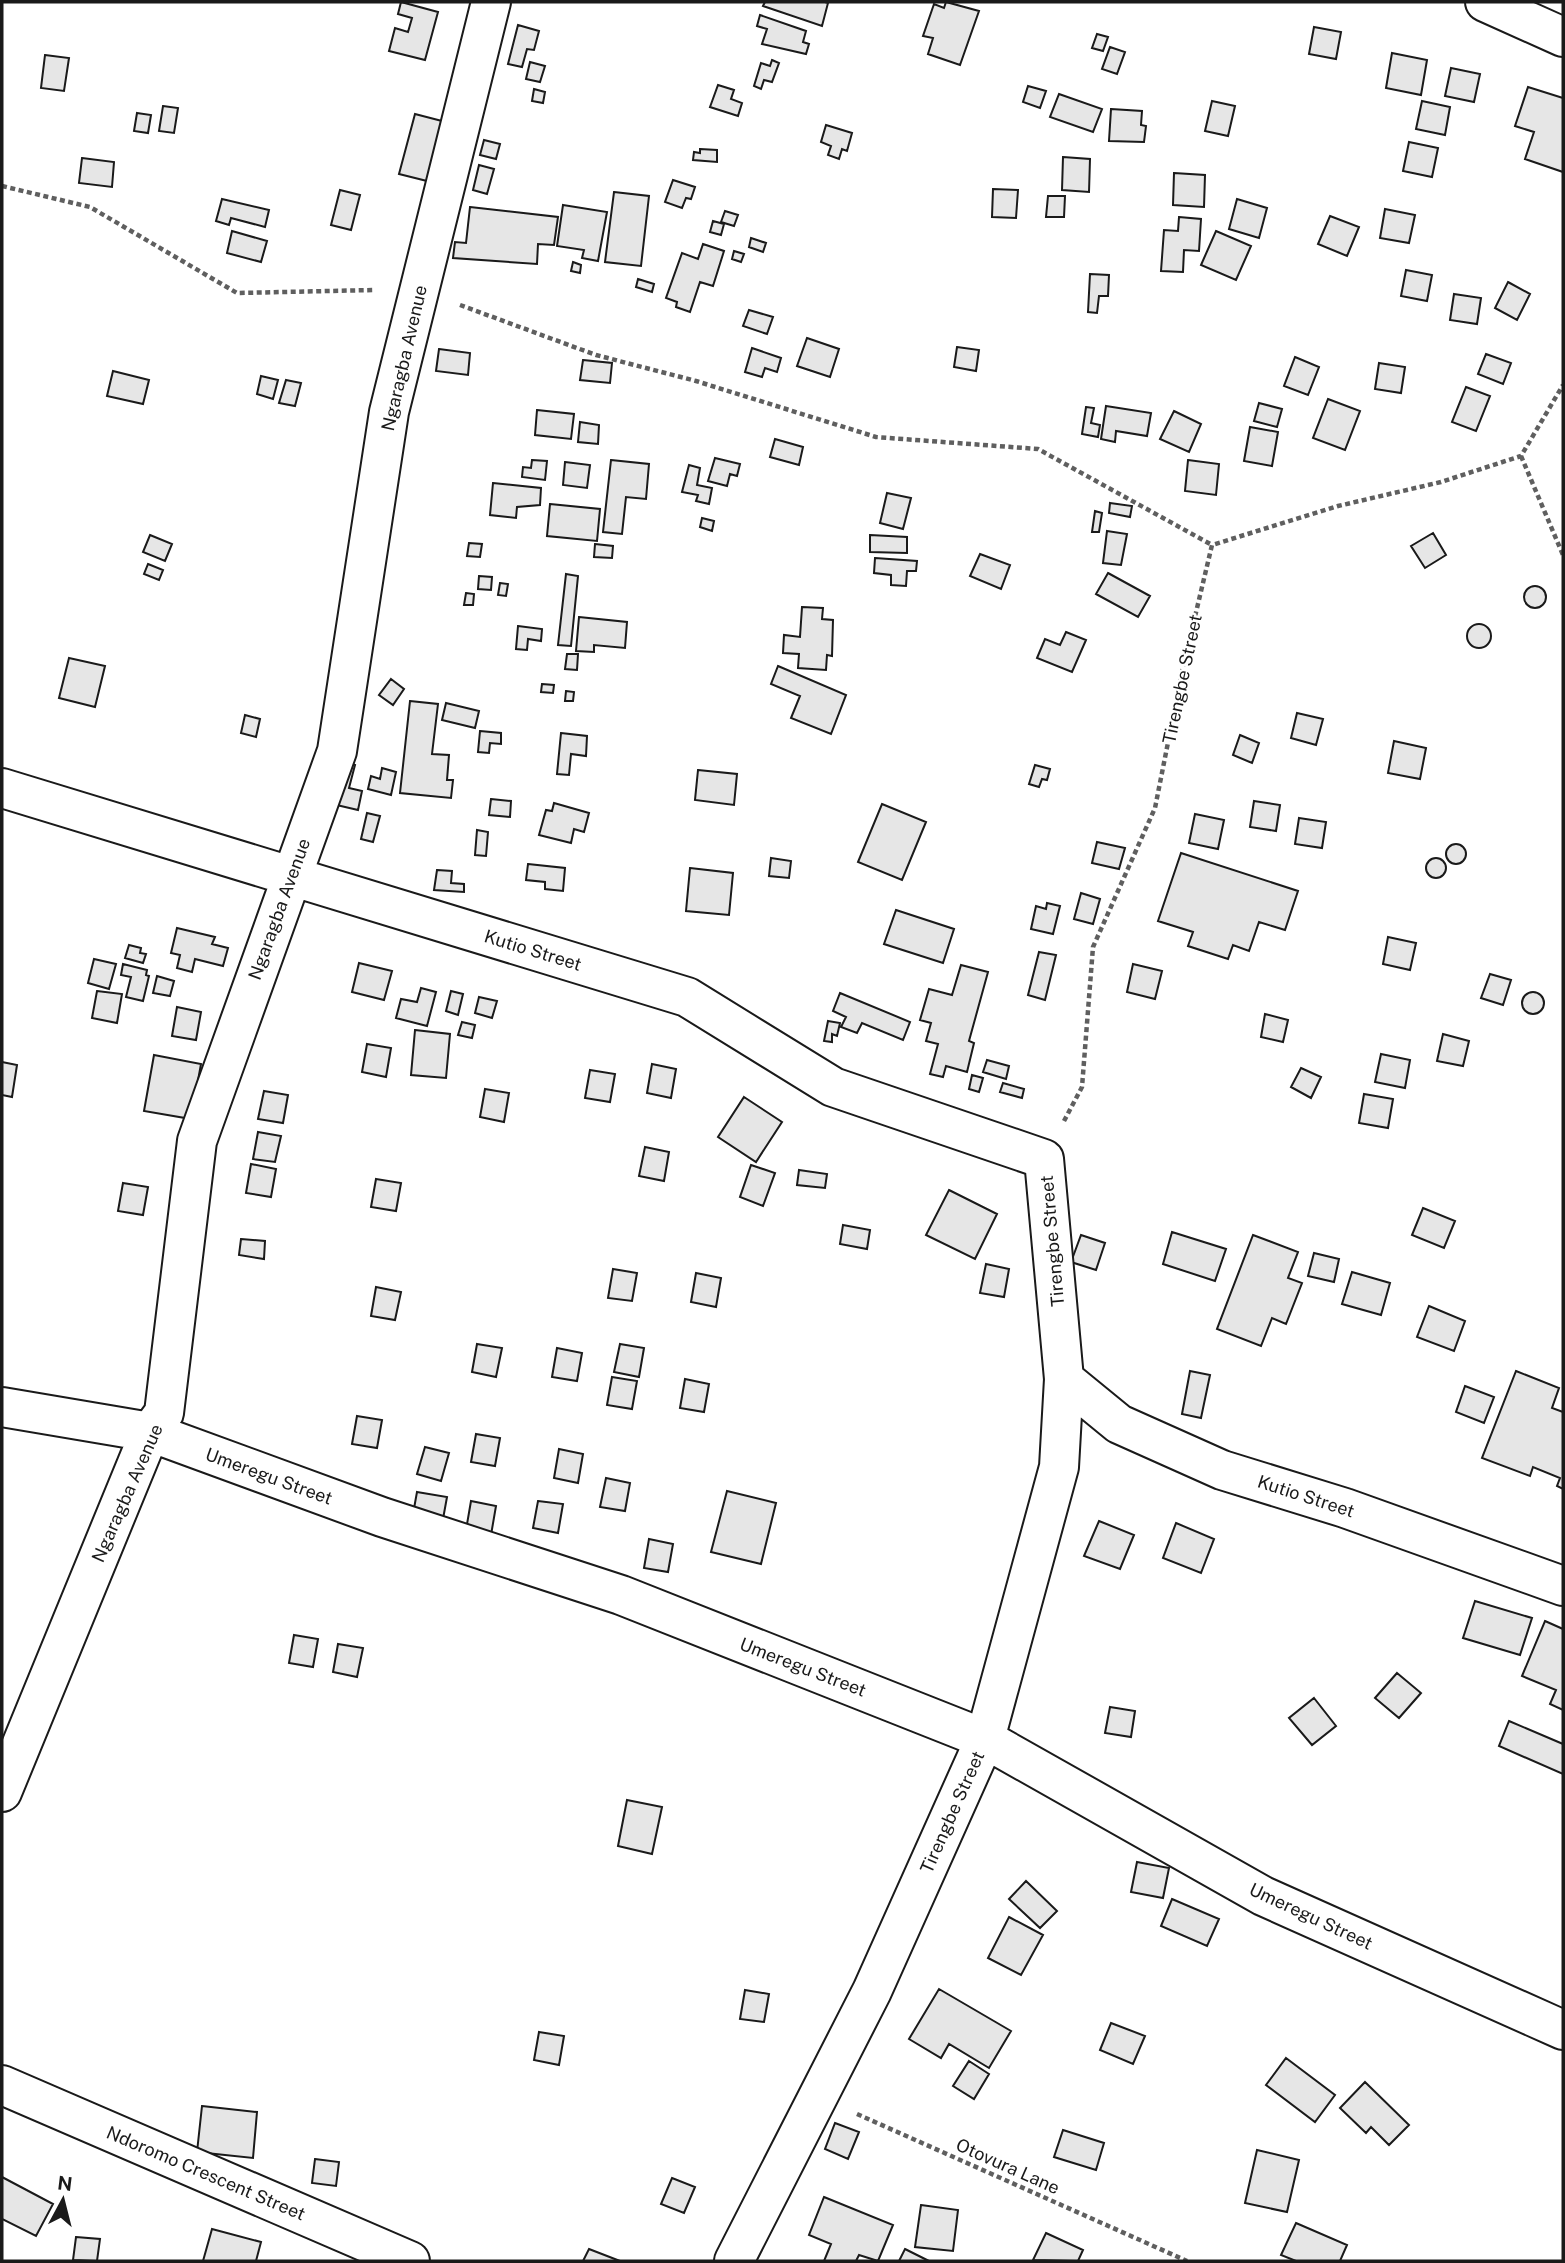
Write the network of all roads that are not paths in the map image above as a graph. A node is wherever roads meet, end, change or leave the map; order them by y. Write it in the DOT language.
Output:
graph roads {
  1 [pos="491,2"];
  2 [pos="1485,2"];
  3 [pos="1563,37"];
  4 [pos="2,788"];
  5 [pos="290,876"];
  6 [pos="1044,1159"];
  7 [pos="1064,1379"];
  8 [pos="2,1408"];
  9 [pos="150,1433"];
  10 [pos="1563,1586"];
  11 [pos="985,1739"];
  12 [pos="2,1792"];
  13 [pos="1563,2030"];
  14 [pos="2,2085"];
  15 [pos="410,2261"];
  16 [pos="734,2261"];
  1 -- 5 [label="street, Ngaragba Avenue"];
  2 -- 3 [label="street"];
  4 -- 5 [label="street, Kutio Street"];
  5 -- 6 [label="street, Kutio Street"];
  5 -- 9 [label="street, Ngaragba Avenue"];
  6 -- 7 [label="street, Tirengbe Street"];
  7 -- 10 [label="street, Kutio Street"];
  7 -- 11 [label="street, Tirengbe Street"];
  8 -- 9 [label="street, Umeregu Street"];
  9 -- 11 [label="street, Umeregu Street"];
  9 -- 12 [label="street, Ngaragba Avenue"];
  11 -- 13 [label="street, Umeregu Street"];
  11 -- 16 [label="street, Tirengbe Street"];
  14 -- 15 [label="street, Ndoromo Crescent Street"];
}
